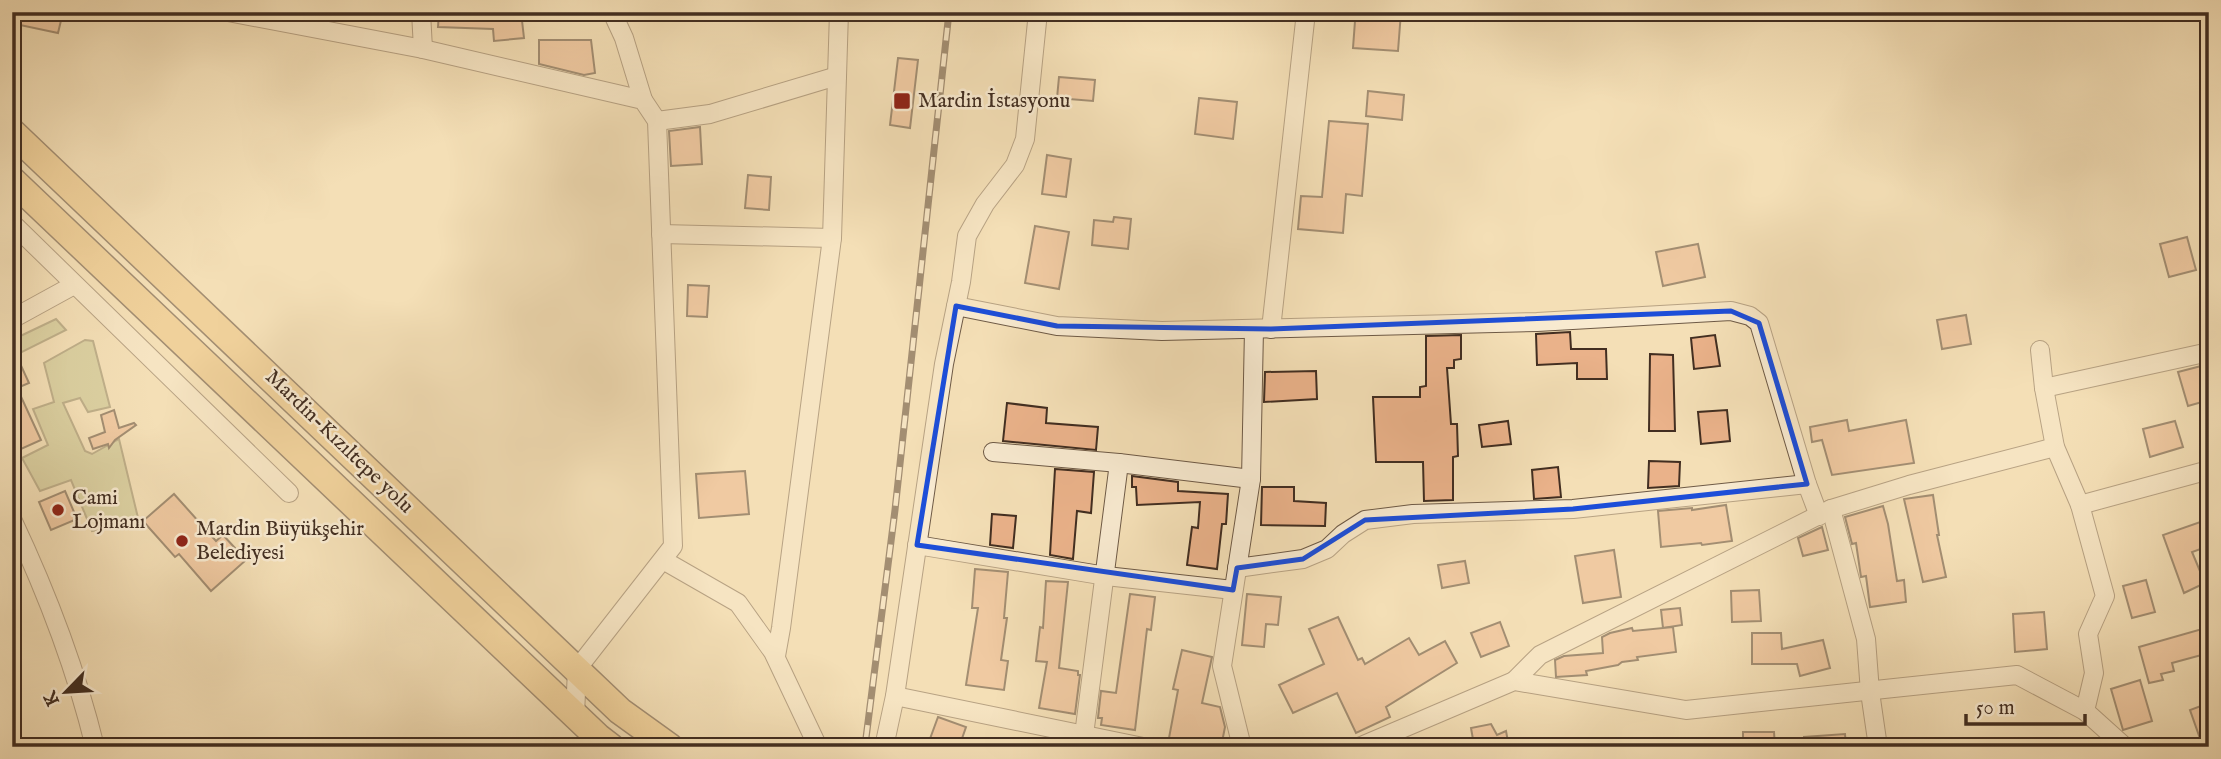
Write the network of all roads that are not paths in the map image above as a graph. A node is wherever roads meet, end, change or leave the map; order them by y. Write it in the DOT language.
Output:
graph roads {
  1 [pos="228,12"];
  2 [pos="421,12"];
  3 [pos="612,12"];
  4 [pos="839,12"];
  5 [pos="1038,12"];
  6 [pos="1306,12"];
  7 [pos="265,16"];
  8 [pos="423,48"];
  9 [pos="837,76"];
  10 [pos="643,100"];
  11 [pos="657,121"];
  12 [pos="12,132"];
  13 [pos="12,180"];
  14 [pos="12,223"];
  15 [pos="661,234"];
  16 [pos="832,238"];
  17 [pos="74,285"];
  18 [pos="956,306"];
  19 [pos="12,319"];
  20 [pos="1263,329"];
  21 [pos="2040,350"];
  22 [pos="2209,352"];
  23 [pos="2044,388"];
  24 [pos="2055,447"];
  25 [pos="993,452"];
  26 [pos="1119,463"];
  27 [pos="2207,476"];
  28 [pos="1251,480"];
  29 [pos="1807,484"];
  30 [pos="289,493"];
  31 [pos="2080,505"];
  32 [pos="1825,512"];
  33 [pos="12,519"];
  34 [pos="917,545"];
  35 [pos="663,560"];
  36 [pos="1237,568"];
  37 [pos="1107,576"];
  38 [pos="1233,590"];
  39 [pos="776,656"];
  40 [pos="577,669"];
  41 [pos="1514,681"];
  42 [pos="1870,692"];
  43 [pos="895,696"];
  44 [pos="2085,711"];
  45 [pos="575,715"];
  46 [pos="1084,735"];
  47 [pos="1366,746"];
  48 [pos="95,747"];
  49 [pos="611,747"];
  50 [pos="670,747"];
  51 [pos="818,747"];
  52 [pos="884,747"];
  53 [pos="1143,747"];
  54 [pos="1242,747"];
  55 [pos="1878,747"];
  56 [pos="2125,747"];
  1 -- 7 [label="street"];
  2 -- 8 [label="street"];
  3 -- 10 [label="street"];
  4 -- 9 [label="street"];
  5 -- 18 [label="street"];
  6 -- 20 [label="street"];
  7 -- 8 [label="street"];
  8 -- 10 [label="street"];
  9 -- 11 [label="street"];
  9 -- 16 [label="street"];
  10 -- 11 [label="street"];
  11 -- 15 [label="street"];
  12 -- 40 [label="highway, Mardin-Kızıltepe yolu"];
  13 -- 45 [label="highway, Mardin-Kızıltepe yolu"];
  14 -- 17 [label="street"];
  15 -- 16 [label="street"];
  15 -- 35 [label="street"];
  16 -- 39 [label="street"];
  17 -- 19 [label="street"];
  17 -- 30 [label="street"];
  18 -- 20 [label="street"];
  18 -- 34 [label="street"];
  20 -- 28 [label="street"];
  20 -- 29 [label="street"];
  21 -- 23 [label="street"];
  22 -- 23 [label="street"];
  23 -- 24 [label="street"];
  24 -- 31 [label="street"];
  24 -- 32 [label="street"];
  25 -- 26 [label="street"];
  26 -- 28 [label="street"];
  26 -- 37 [label="street"];
  27 -- 31 [label="street"];
  28 -- 36 [label="street"];
  29 -- 32 [label="street"];
  29 -- 36 [label="street"];
  31 -- 44 [label="street"];
  32 -- 41 [label="street"];
  32 -- 42 [label="street"];
  33 -- 48 [label="street"];
  34 -- 37 [label="street"];
  34 -- 43 [label="street"];
  35 -- 39 [label="street"];
  35 -- 40 [label="street"];
  36 -- 38 [label="street"];
  37 -- 38 [label="street"];
  37 -- 46 [label="street"];
  38 -- 54 [label="street"];
  39 -- 51 [label="street"];
  40 -- 45 [label="street"];
  40 -- 50 [label="highway, Mardin-Kızıltepe yolu"];
  41 -- 42 [label="street"];
  41 -- 47 [label="street"];
  42 -- 44 [label="street"];
  42 -- 55 [label="street"];
  43 -- 46 [label="street"];
  43 -- 52 [label="street"];
  44 -- 56 [label="street"];
  45 -- 49 [label="highway, Mardin-Kızıltepe yolu"];
  46 -- 53 [label="street"];
}
